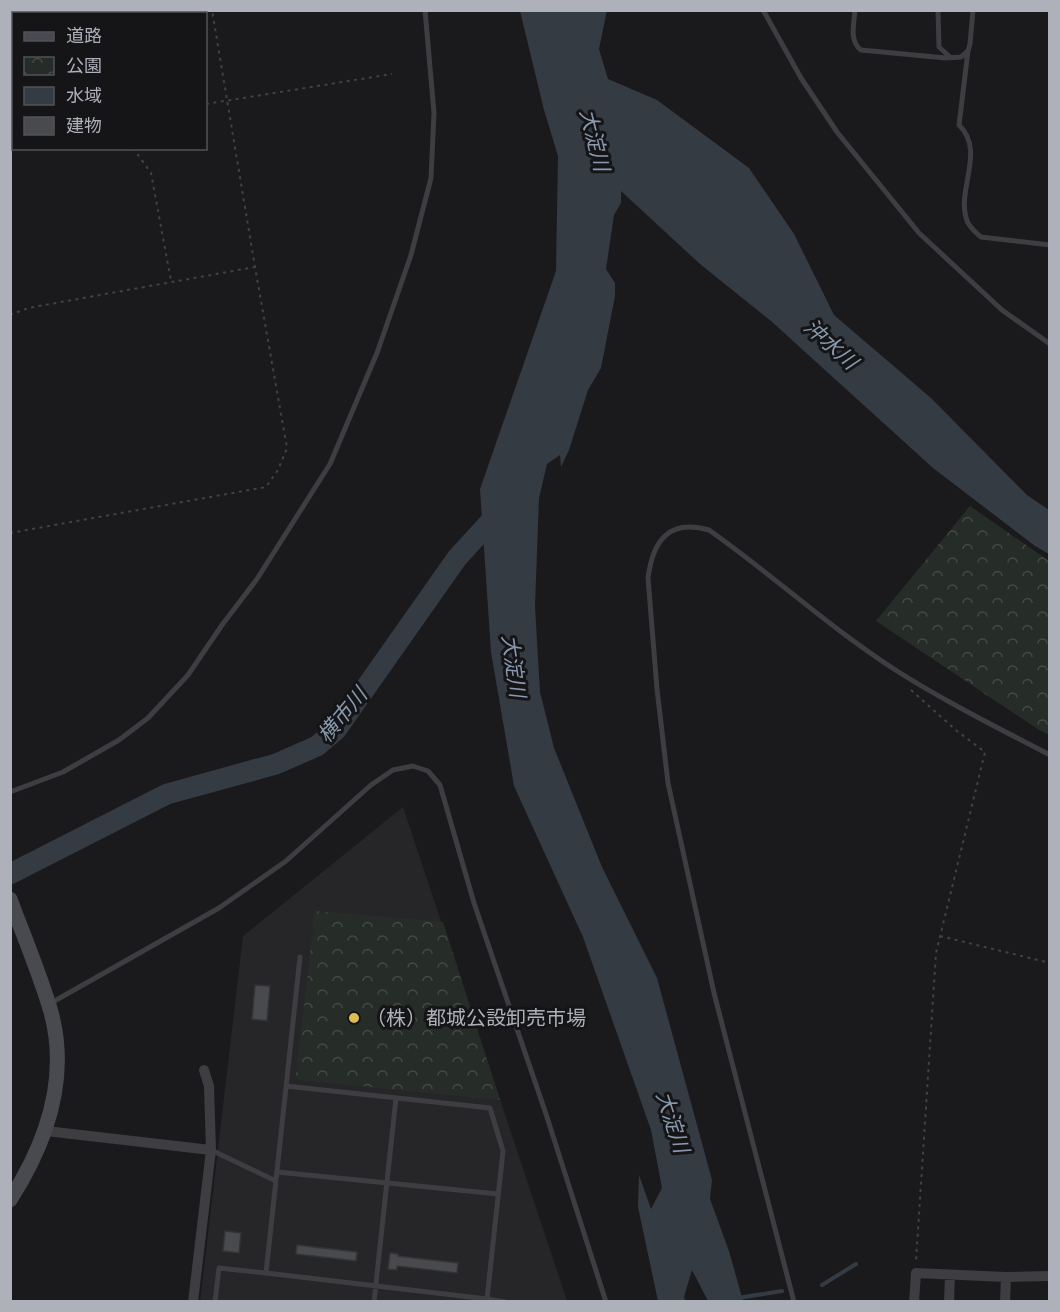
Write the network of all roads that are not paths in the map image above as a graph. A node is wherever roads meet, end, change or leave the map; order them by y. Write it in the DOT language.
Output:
graph roads {
  1 [pos="425,10"];
  2 [pos="763,10"];
  3 [pos="855,10"];
  4 [pos="938,10"];
  5 [pos="973,10"];
  6 [pos="968,51"];
  7 [pos="952,58"];
  8 [pos="1050,245"];
  9 [pos="1050,344"];
  10 [pos="1050,755"];
  11 [pos="10,792"];
  12 [pos="10,899"];
  13 [pos="300,957"];
  14 [pos="48,1004"];
  15 [pos="204,1070"];
  16 [pos="286,1086"];
  17 [pos="396,1098"];
  18 [pos="46,1131"];
  19 [pos="211,1150"];
  20 [pos="277,1172"];
  21 [pos="276,1181"];
  22 [pos="387,1183"];
  23 [pos="498,1194"];
  24 [pos="10,1200"];
  25 [pos="266,1274"];
  26 [pos="950,1275"];
  27 [pos="1050,1276"];
  28 [pos="1006,1277"];
  29 [pos="375,1286"];
  30 [pos="487,1299"];
  31 [pos="193,1302"];
  32 [pos="215,1302"];
  33 [pos="374,1302"];
  34 [pos="506,1302"];
  35 [pos="606,1302"];
  36 [pos="794,1302"];
  37 [pos="914,1302"];
  38 [pos="949,1302"];
  39 [pos="1005,1302"];
  1 -- 11 [label="lane"];
  2 -- 9 [label="lane"];
  3 -- 7 [label="lane"];
  4 -- 7 [label="lane"];
  5 -- 6 [label="lane"];
  6 -- 7 [label="lane"];
  6 -- 8 [label="lane"];
  10 -- 36 [label="lane"];
  12 -- 14 [label="street"];
  13 -- 16 [label="lane"];
  14 -- 18 [label="street"];
  14 -- 35 [label="lane"];
  15 -- 19 [label="street"];
  16 -- 17 [label="lane"];
  16 -- 20 [label="lane"];
  17 -- 22 [label="lane"];
  17 -- 23 [label="lane"];
  18 -- 19 [label="street"];
  18 -- 24 [label="street"];
  19 -- 21 [label="lane"];
  19 -- 31 [label="street"];
  20 -- 21 [label="lane"];
  20 -- 22 [label="lane"];
  21 -- 25 [label="lane"];
  22 -- 23 [label="lane"];
  22 -- 29 [label="lane"];
  23 -- 30 [label="lane"];
  25 -- 29 [label="lane"];
  25 -- 32 [label="lane"];
  26 -- 28 [label="street"];
  26 -- 37 [label="street"];
  26 -- 38 [label="street"];
  27 -- 28 [label="street"];
  28 -- 39 [label="street"];
  29 -- 30 [label="lane"];
  29 -- 33 [label="lane"];
  30 -- 34 [label="lane"];
}
